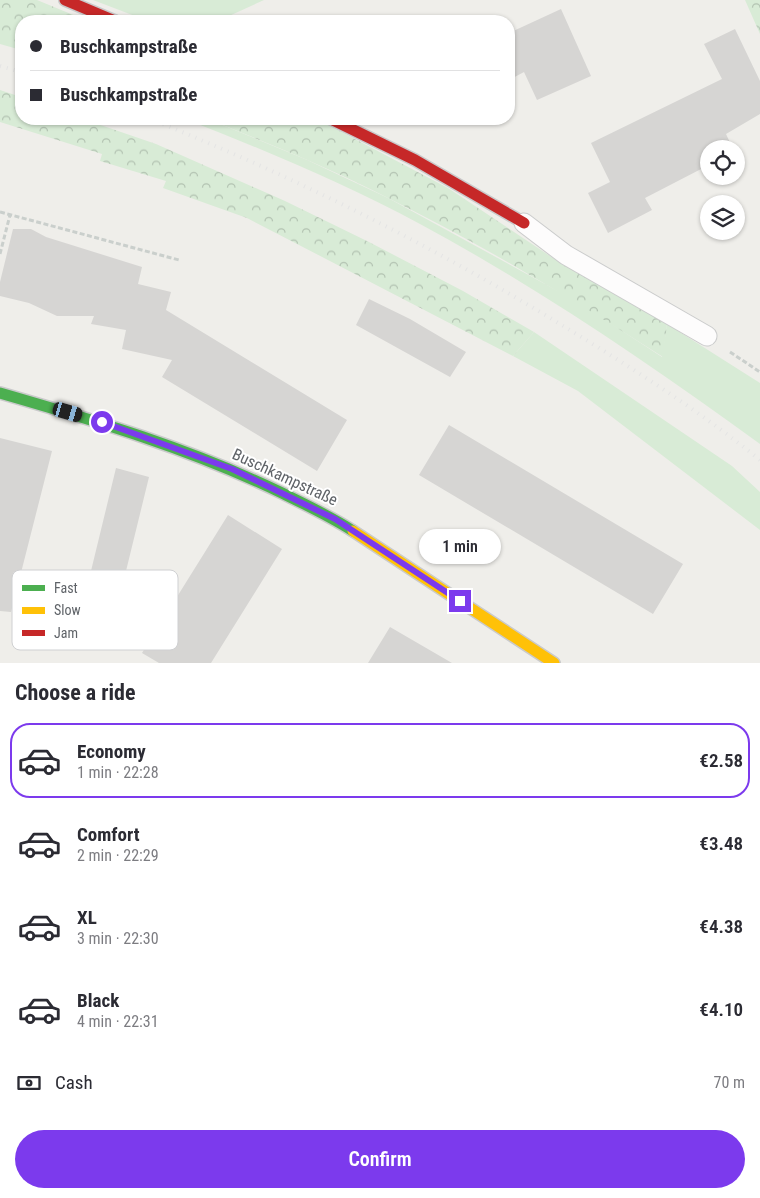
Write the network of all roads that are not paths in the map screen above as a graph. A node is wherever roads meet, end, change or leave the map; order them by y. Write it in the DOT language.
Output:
graph roads {
  1 [pos="65,0"];
  2 [pos="101,15"];
  3 [pos="343,125"];
  4 [pos="524,223"];
  5 [pos="707,336"];
  6 [pos="0,393"];
  7 [pos="554,663"];
  1 -- 2 [label="street"];
  3 -- 4 [label="street"];
  4 -- 5 [label="lane"];
  6 -- 7 [label="street, Buschkampstraße"];
}
